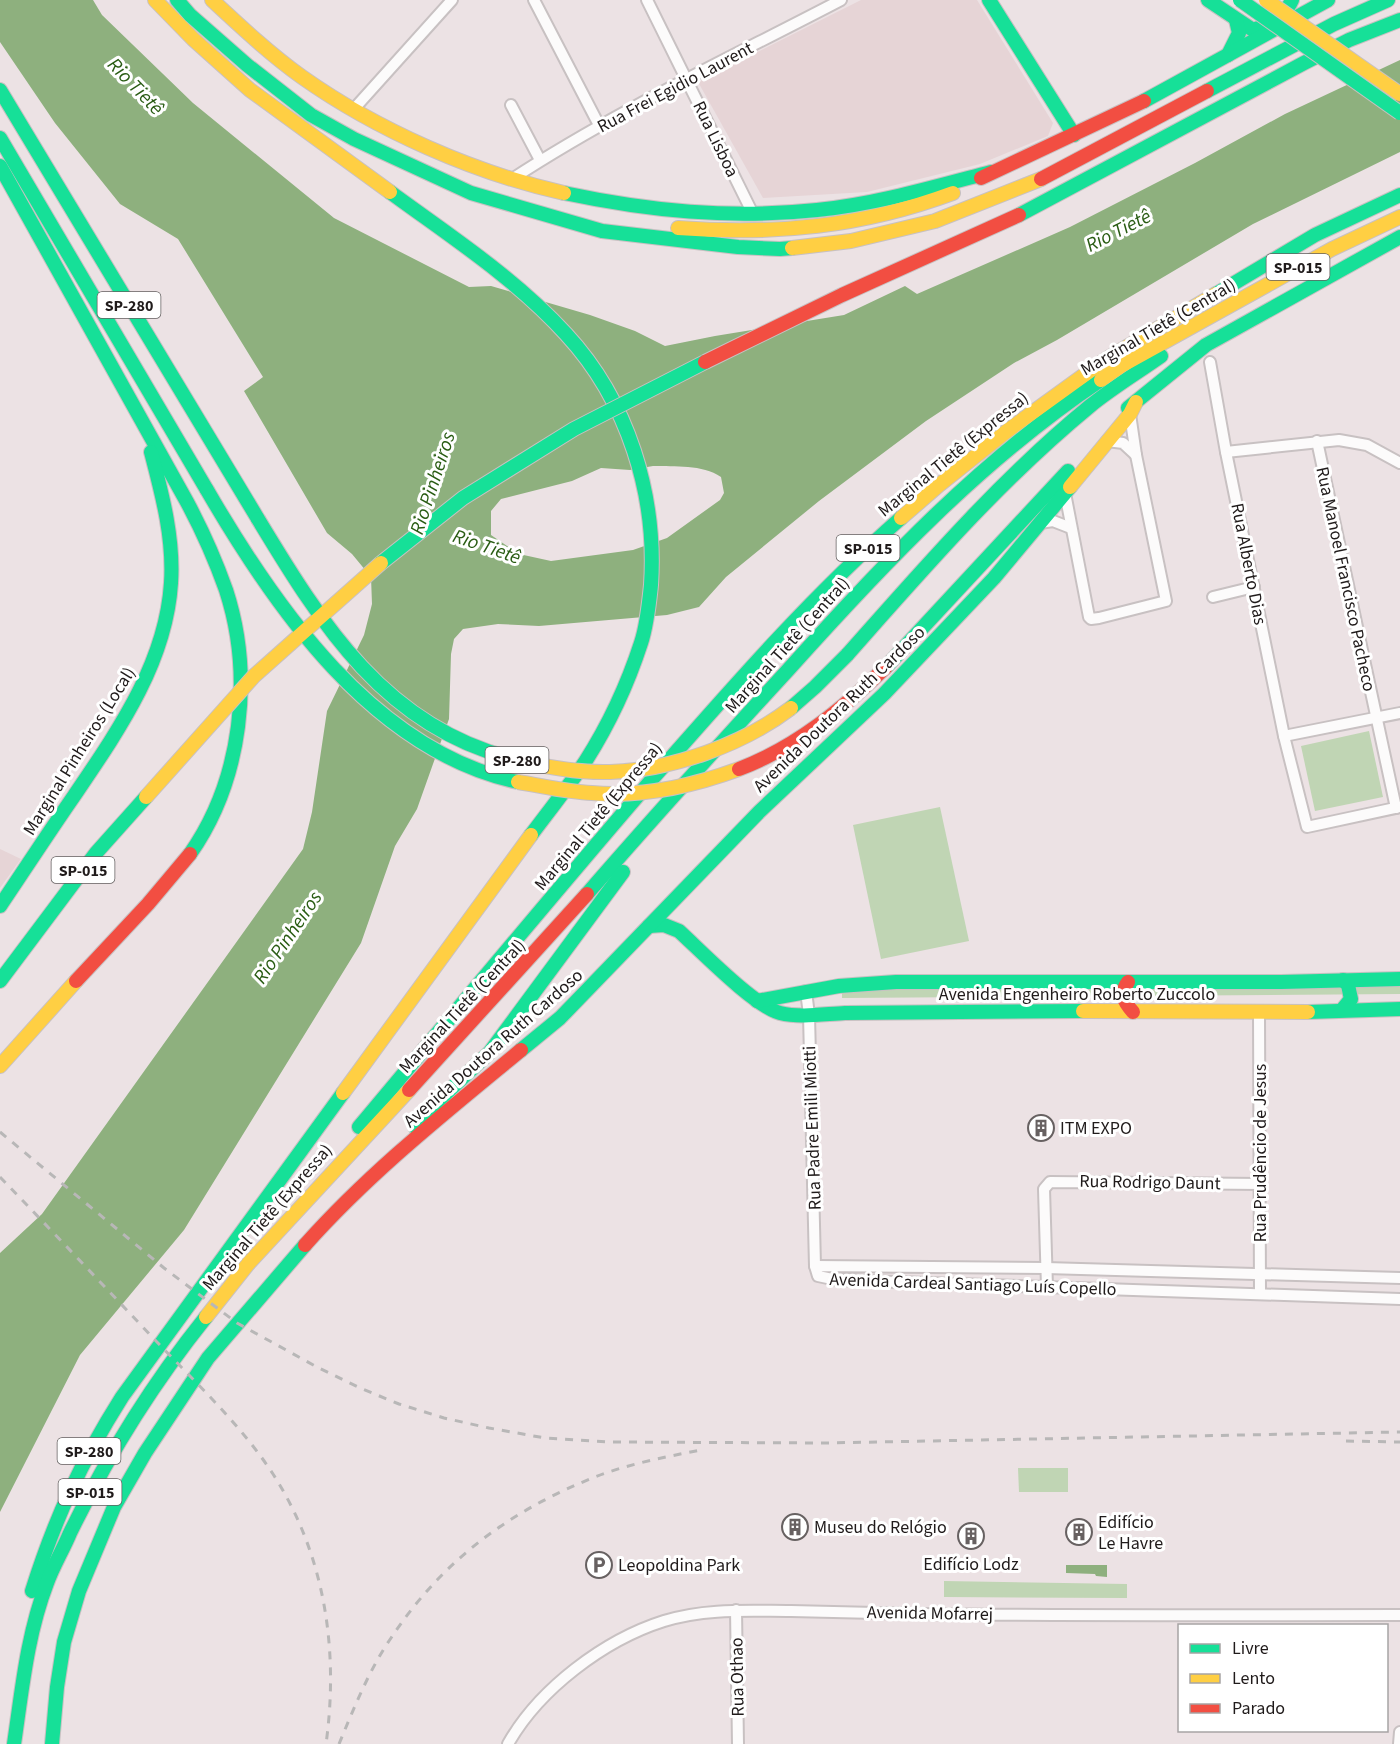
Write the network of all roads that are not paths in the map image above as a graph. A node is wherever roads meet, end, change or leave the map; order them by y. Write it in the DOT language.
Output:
graph roads {
  1 [pos="155,0"];
  2 [pos="177,0"];
  3 [pos="212,0"];
  4 [pos="452,0"];
  5 [pos="534,0"];
  6 [pos="647,0"];
  7 [pos="841,0"];
  8 [pos="989,0"];
  9 [pos="1208,0"];
  10 [pos="1240,0"];
  11 [pos="1266,0"];
  12 [pos="1292,0"];
  13 [pos="1302,0"];
  14 [pos="1310,0"];
  15 [pos="1328,0"];
  16 [pos="1388,0"];
  17 [pos="1236,20"];
  18 [pos="1400,20"];
  19 [pos="1228,55"];
  20 [pos="686,79"];
  21 [pos="0,90"];
  22 [pos="1400,94"];
  23 [pos="511,105"];
  24 [pos="353,110"];
  25 [pos="1400,113"];
  26 [pos="600,126"];
  27 [pos="1074,135"];
  28 [pos="0,138"];
  29 [pos="540,160"];
  30 [pos="0,166"];
  31 [pos="991,172"];
  32 [pos="512,179"];
  33 [pos="1400,195"];
  34 [pos="753,214"];
  35 [pos="553,216"];
  36 [pos="1400,217"];
  37 [pos="1400,237"];
  38 [pos="1199,322"];
  39 [pos="1210,362"];
  40 [pos="1133,408"];
  41 [pos="146,429"];
  42 [pos="1107,441"];
  43 [pos="1317,441"];
  44 [pos="1226,452"];
  45 [pos="1136,455"];
  46 [pos="1400,463"];
  47 [pos="1065,492"];
  48 [pos="1040,524"];
  49 [pos="1071,528"];
  50 [pos="1254,587"];
  51 [pos="1213,597"];
  52 [pos="847,655"];
  53 [pos="781,678"];
  54 [pos="1400,713"];
  55 [pos="1375,717"];
  56 [pos="1284,735"];
  57 [pos="1398,808"];
  58 [pos="674,899"];
  59 [pos="0,906"];
  60 [pos="649,926"];
  61 [pos="691,940"];
  62 [pos="25,946"];
  63 [pos="0,965"];
  64 [pos="1400,979"];
  65 [pos="1343,980"];
  66 [pos="0,981"];
  67 [pos="1128,982"];
  68 [pos="839,986"];
  69 [pos="806,991"];
  70 [pos="757,1000"];
  71 [pos="1400,1009"];
  72 [pos="1342,1010"];
  73 [pos="1133,1012"];
  74 [pos="1259,1012"];
  75 [pos="845,1013"];
  76 [pos="809,1016"];
  77 [pos="0,1066"];
  78 [pos="406,1145"];
  79 [pos="344,1160"];
  80 [pos="1261,1184"];
  81 [pos="815,1266"];
  82 [pos="1046,1268"];
  83 [pos="1152,1272"];
  84 [pos="1260,1274"];
  85 [pos="1400,1278"];
  86 [pos="1047,1287"];
  87 [pos="1152,1291"];
  88 [pos="1260,1294"];
  89 [pos="1400,1299"];
  90 [pos="180,1400"];
  91 [pos="39,1608"];
  92 [pos="736,1610"];
  93 [pos="1400,1615"];
  94 [pos="27,1652"];
  95 [pos="1400,1732"];
  96 [pos="14,1744"];
  97 [pos="51,1744"];
  98 [pos="508,1744"];
  99 [pos="738,1744"];
  100 [pos="1399,1744"];
  1 -- 94 [label="main road, SP-280"];
  2 -- 35 [label="main road"];
  3 -- 24 [label="main road"];
  4 -- 24 [label="street"];
  5 -- 26 [label="street"];
  6 -- 20 [label="street, Rua Lisboa"];
  7 -- 20 [label="street, Rua Frei Egidio Laurent"];
  8 -- 27 [label="main road"];
  9 -- 17 [label="main road"];
  10 -- 25 [label="main road, bridge"];
  11 -- 22 [label="main road, bridge"];
  12 -- 17 [label="main road"];
  13 -- 14 [label="main road"];
  15 -- 19 [label="main road"];
  16 -- 35 [label="main road"];
  17 -- 19 [label="main road"];
  18 -- 62 [label="main road, SP-015, bridge"];
  19 -- 27 [label="main road"];
  20 -- 26 [label="street, Rua Frei Egidio Laurent"];
  20 -- 34 [label="street, Rua Lisboa"];
  21 -- 52 [label="main road, SP-280, bridge"];
  23 -- 29 [label="street"];
  24 -- 32 [label="main road"];
  26 -- 29 [label="street, Rua Frei Egidio Laurent"];
  27 -- 31 [label="main road"];
  28 -- 40 [label="main road, bridge"];
  29 -- 32 [label="street, Rua Frei Egidio Laurent"];
  30 -- 41 [label="main road"];
  31 -- 34 [label="main road"];
  31 -- 35 [label="main road"];
  32 -- 34 [label="main road"];
  33 -- 79 [label="main road, Marginal Tietê (Expressa) / SP-015"];
  36 -- 38 [label="main road, Marginal Tietê (Central) / SP-015"];
  37 -- 40 [label="main road"];
  38 -- 52 [label="main road, SP-015"];
  38 -- 53 [label="main road, Marginal Tietê (Central)"];
  39 -- 44 [label="street, Rua Alberto Dias"];
  40 -- 42 [label="main road, Avenida Doutora Ruth Cardoso"];
  40 -- 45 [label="street"];
  41 -- 59 [label="main road, Marginal Pinheiros (Local)"];
  41 -- 77 [label="main road"];
  42 -- 45 [label="street"];
  42 -- 47 [label="main road, Avenida Doutora Ruth Cardoso"];
  43 -- 44 [label="street"];
  43 -- 46 [label="street"];
  43 -- 55 [label="street, Rua Manoel Francisco Pacheco"];
  44 -- 50 [label="street, Rua Alberto Dias"];
  45 -- 49 [label="street"];
  47 -- 48 [label="main road, Avenida Doutora Ruth Cardoso"];
  47 -- 49 [label="street"];
  48 -- 49 [label="street"];
  48 -- 58 [label="main road, Avenida Doutora Ruth Cardoso"];
  50 -- 51 [label="street"];
  50 -- 56 [label="street, Rua Alberto Dias"];
  53 -- 78 [label="main road"];
  53 -- 79 [label="main road, Marginal Tietê (Central)"];
  54 -- 55 [label="street"];
  55 -- 56 [label="street"];
  55 -- 57 [label="street, Rua Manoel Francisco Pacheco"];
  56 -- 57 [label="street, Rua Alberto Dias"];
  58 -- 60 [label="main road, Avenida Doutora Ruth Cardoso"];
  58 -- 61 [label="main road, Avenida Engenheiro Roberto Zuccolo"];
  60 -- 61 [label="main road, Avenida Engenheiro Roberto Zuccolo"];
  60 -- 78 [label="main road, Avenida Doutora Ruth Cardoso"];
  61 -- 70 [label="main road, Avenida Engenheiro Roberto Zuccolo"];
  62 -- 63 [label="main road"];
  62 -- 66 [label="main road, SP-015"];
  64 -- 65 [label="main road, Avenida Engenheiro Roberto Zuccolo"];
  65 -- 67 [label="main road, Avenida Engenheiro Roberto Zuccolo"];
  65 -- 72 [label="main road"];
  67 -- 68 [label="main road, Avenida Engenheiro Roberto Zuccolo"];
  67 -- 73 [label="main road"];
  68 -- 69 [label="main road, Avenida Engenheiro Roberto Zuccolo"];
  68 -- 75 [label="main road"];
  69 -- 70 [label="main road, Avenida Engenheiro Roberto Zuccolo"];
  69 -- 76 [label="street, Rua Padre Emili Miotti"];
  70 -- 76 [label="main road, Avenida Engenheiro Roberto Zuccolo"];
  71 -- 72 [label="main road, Avenida Engenheiro Roberto Zuccolo"];
  72 -- 74 [label="main road, Avenida Engenheiro Roberto Zuccolo"];
  73 -- 74 [label="main road, Avenida Engenheiro Roberto Zuccolo"];
  73 -- 75 [label="main road, Avenida Engenheiro Roberto Zuccolo"];
  74 -- 80 [label="street, Rua Prudêncio de Jesus"];
  75 -- 76 [label="main road, Avenida Engenheiro Roberto Zuccolo"];
  76 -- 81 [label="street, Rua Padre Emili Miotti"];
  78 -- 90 [label="main road, Avenida Doutora Ruth Cardoso"];
  79 -- 91 [label="main road, Marginal Tietê (Expressa) / SP-015"];
  80 -- 82 [label="street, Rua Rodrigo Daunt"];
  80 -- 84 [label="street, Rua Prudêncio de Jesus"];
  81 -- 82 [label="street, Avenida Cardeal Santiago Luís Copello"];
  81 -- 86 [label="street, Avenida Cardeal Santiago Luís Copello"];
  82 -- 83 [label="street, Avenida Cardeal Santiago Luís Copello"];
  82 -- 86 [label="street"];
  83 -- 84 [label="street, Avenida Cardeal Santiago Luís Copello"];
  83 -- 87 [label="street"];
  84 -- 85 [label="street, Avenida Cardeal Santiago Luís Copello"];
  84 -- 88 [label="street, Rua Prudêncio de Jesus"];
  86 -- 87 [label="street, Avenida Cardeal Santiago Luís Copello"];
  87 -- 88 [label="street, Avenida Cardeal Santiago Luís Copello"];
  88 -- 89 [label="street, Avenida Cardeal Santiago Luís Copello"];
  90 -- 91 [label="main road"];
  90 -- 97 [label="main road, Avenida Doutora Ruth Cardoso"];
  91 -- 94 [label="main road, Marginal Tietê (Expressa) / SP-015"];
  92 -- 93 [label="street, Avenida Mofarrej"];
  92 -- 98 [label="street, Avenida Mofarrej"];
  92 -- 99 [label="street, Rua Othao"];
  94 -- 96 [label="main road, SP-015"];
  95 -- 100 [label="street"];
}
